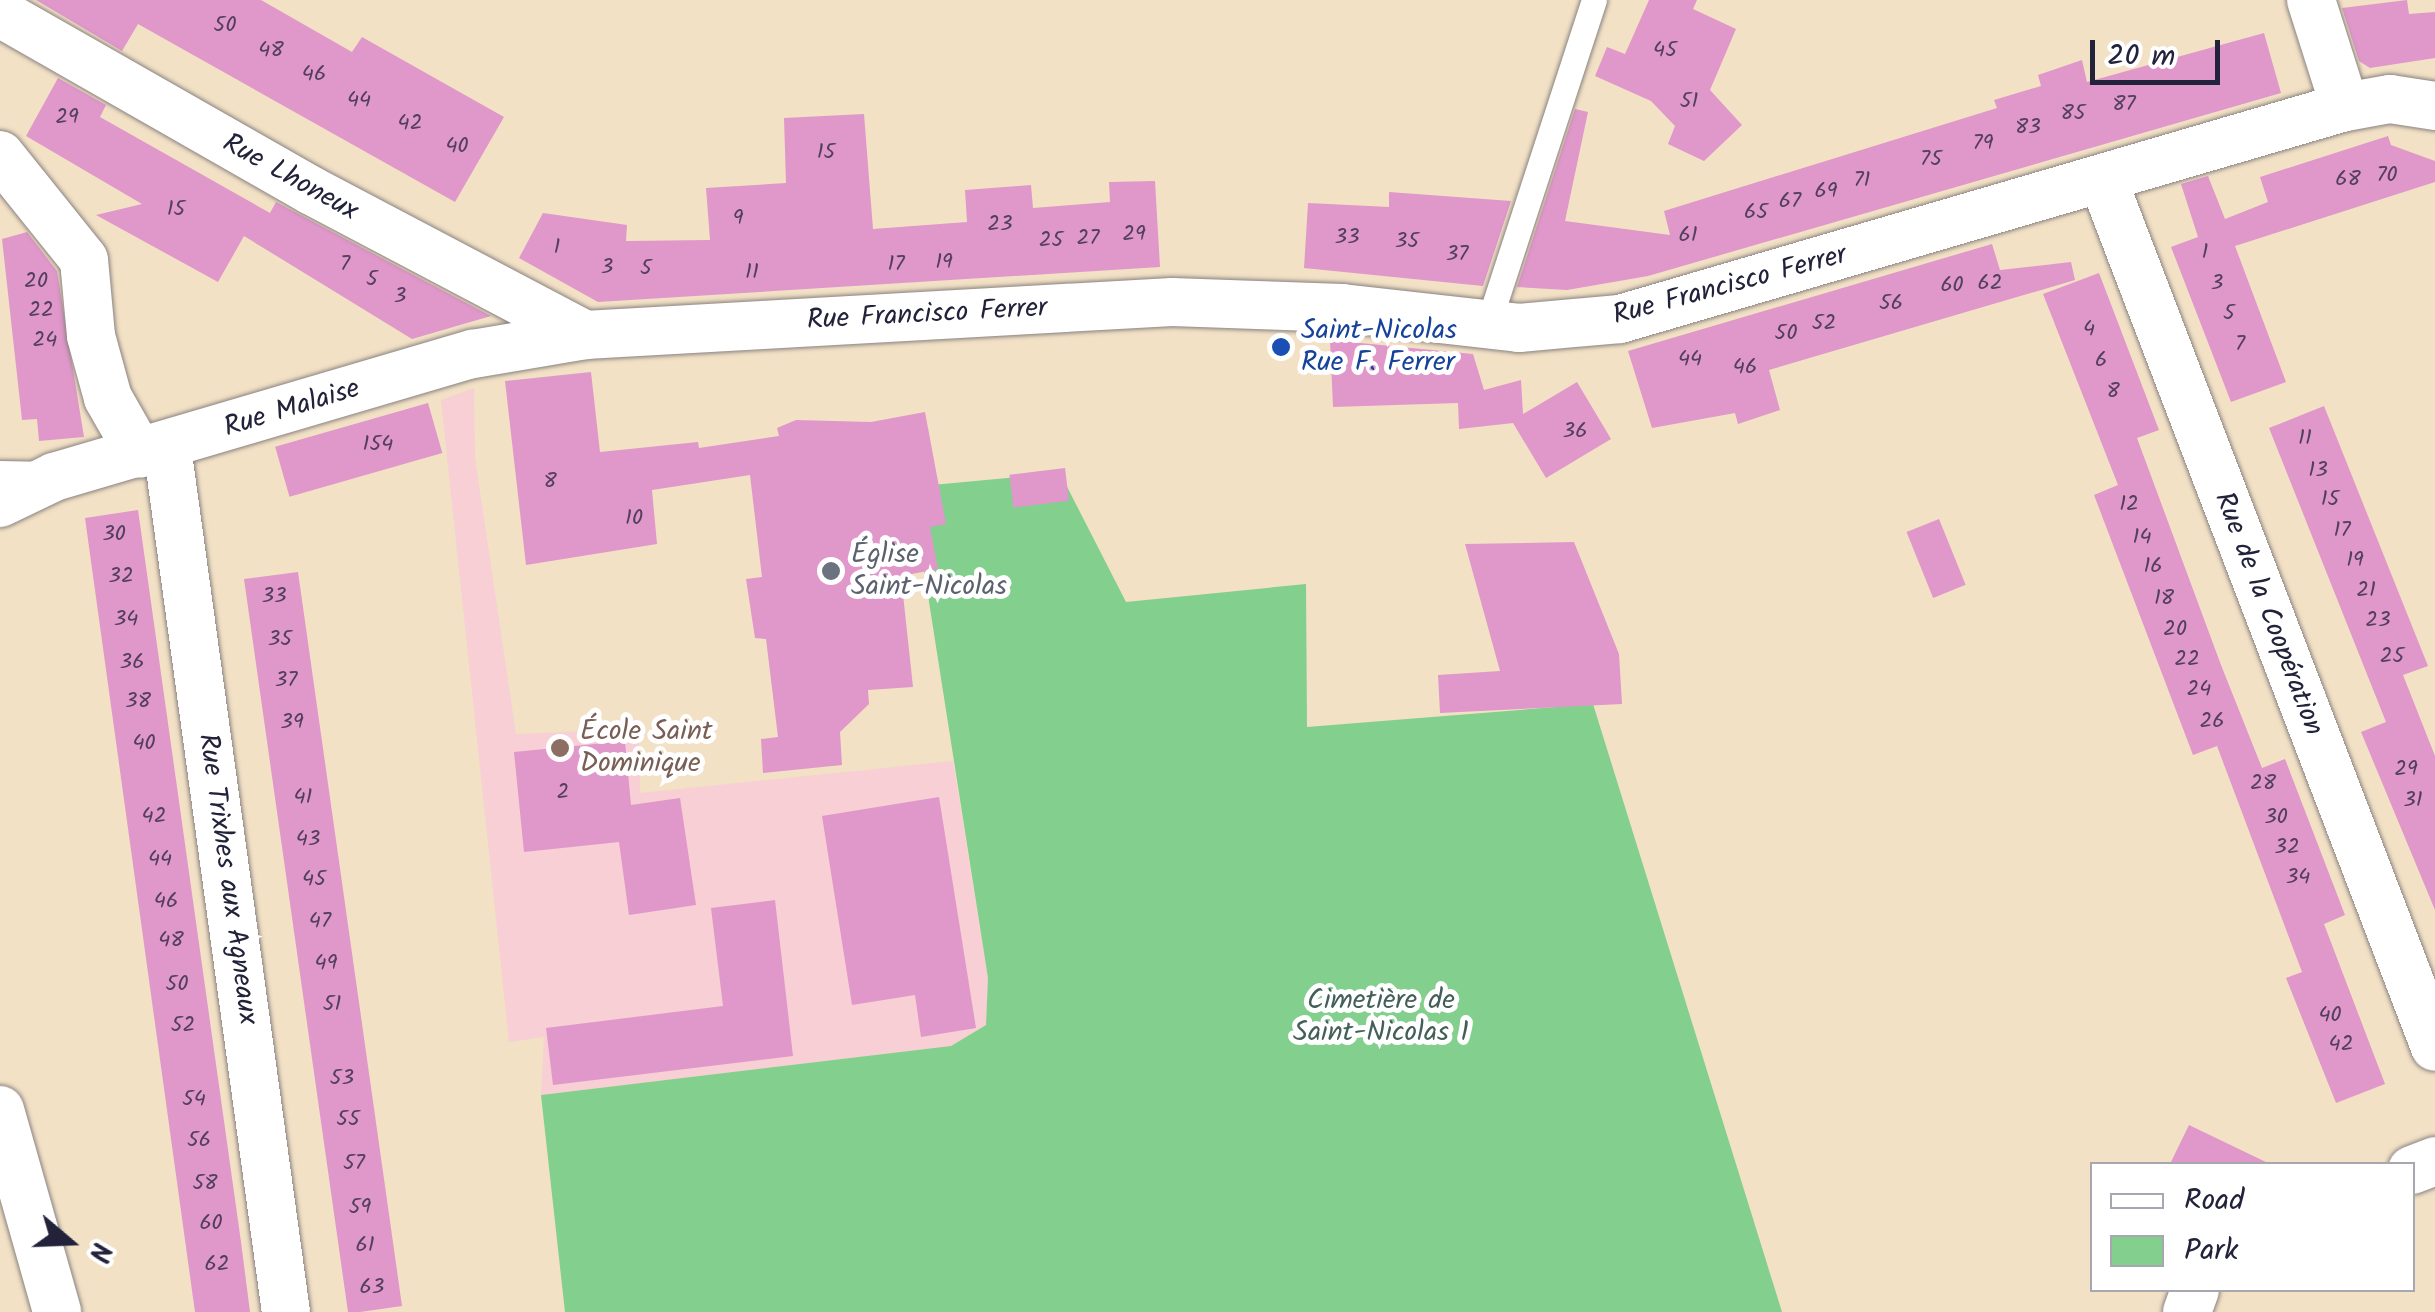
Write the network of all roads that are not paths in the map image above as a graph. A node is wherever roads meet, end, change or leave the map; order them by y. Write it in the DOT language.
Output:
graph roads {
  1 [pos="1594,0"];
  2 [pos="2311,0"];
  3 [pos="0,13"];
  4 [pos="2435,106"];
  5 [pos="2345,107"];
  6 [pos="0,154"];
  7 [pos="2102,180"];
  8 [pos="1488,324"];
  9 [pos="584,335"];
  10 [pos="154,450"];
  11 [pos="0,473"];
  12 [pos="54,476"];
  13 [pos="0,503"];
  14 [pos="2435,1047"];
  15 [pos="0,1110"];
  16 [pos="58,1312"];
  17 [pos="286,1312"];
  1 -- 8 [label="lane"];
  2 -- 5 [label="street"];
  3 -- 9 [label="street, Rue Lhoneux"];
  4 -- 5 [label="street, Rue Francisco Ferrer"];
  5 -- 7 [label="street, Rue Francisco Ferrer"];
  6 -- 10 [label="street"];
  7 -- 8 [label="street, Rue Francisco Ferrer"];
  7 -- 14 [label="street, Rue de la Coopération"];
  8 -- 9 [label="street, Rue Francisco Ferrer"];
  9 -- 10 [label="street, Rue Malaise"];
  10 -- 12 [label="street, Rue Malaise"];
  10 -- 17 [label="street, Rue Trixhes aux Agneaux"];
  11 -- 12 [label="lane, Rue Malaise"];
  12 -- 13 [label="street"];
  15 -- 16 [label="street"];
}
